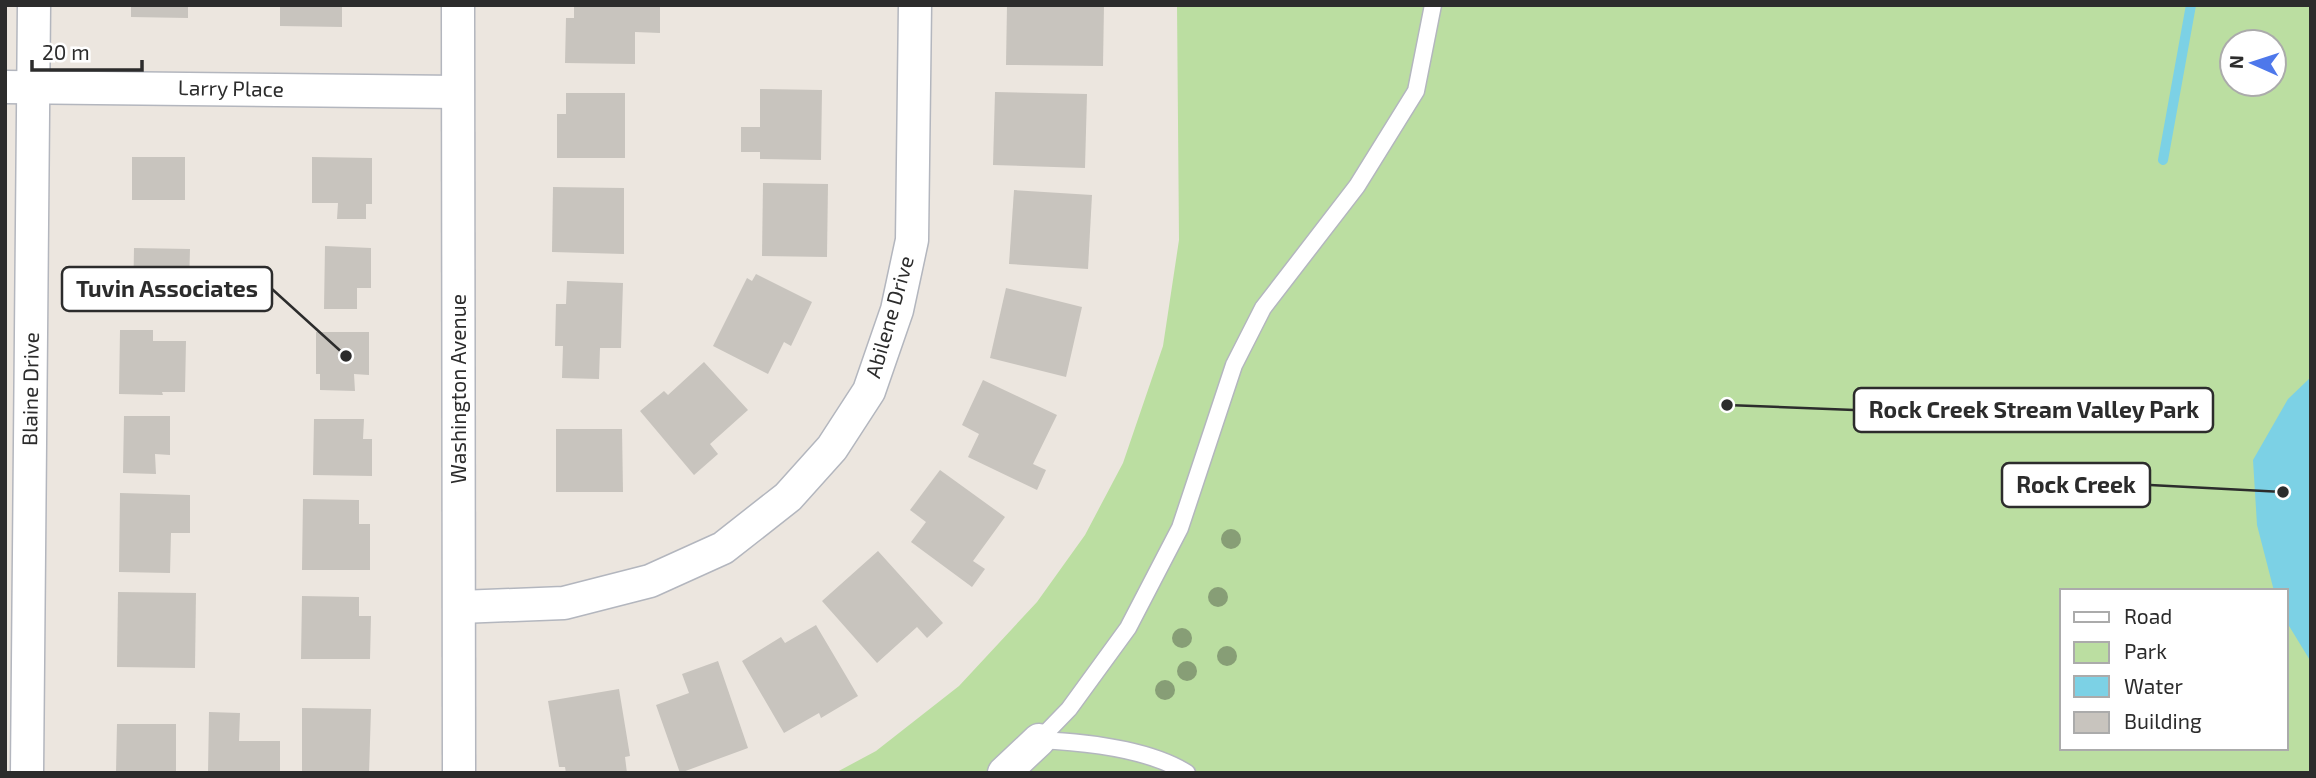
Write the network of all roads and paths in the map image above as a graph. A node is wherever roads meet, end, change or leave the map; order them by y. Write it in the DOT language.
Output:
graph roads {
  1 [pos="34,5"];
  2 [pos="458,5"];
  3 [pos="915,5"];
  4 [pos="1433,5"];
  5 [pos="19,86"];
  6 [pos="457,92"];
  7 [pos="460,607"];
  8 [pos="1039,740"];
  9 [pos="27,773"];
  10 [pos="459,773"];
  11 [pos="1004,773"];
  12 [pos="1187,773"];
  1 -- 5 [label="street, Blaine Drive"];
  2 -- 6 [label="street, Washington Avenue"];
  3 -- 7 [label="street, Abilene Drive"];
  4 -- 8 [label="lane"];
  5 -- 6 [label="street, Larry Place"];
  5 -- 9 [label="street, Blaine Drive"];
  6 -- 7 [label="street, Washington Avenue"];
  7 -- 10 [label="street, Washington Avenue"];
  8 -- 11 [label="street"];
  8 -- 12 [label="lane"];
}
